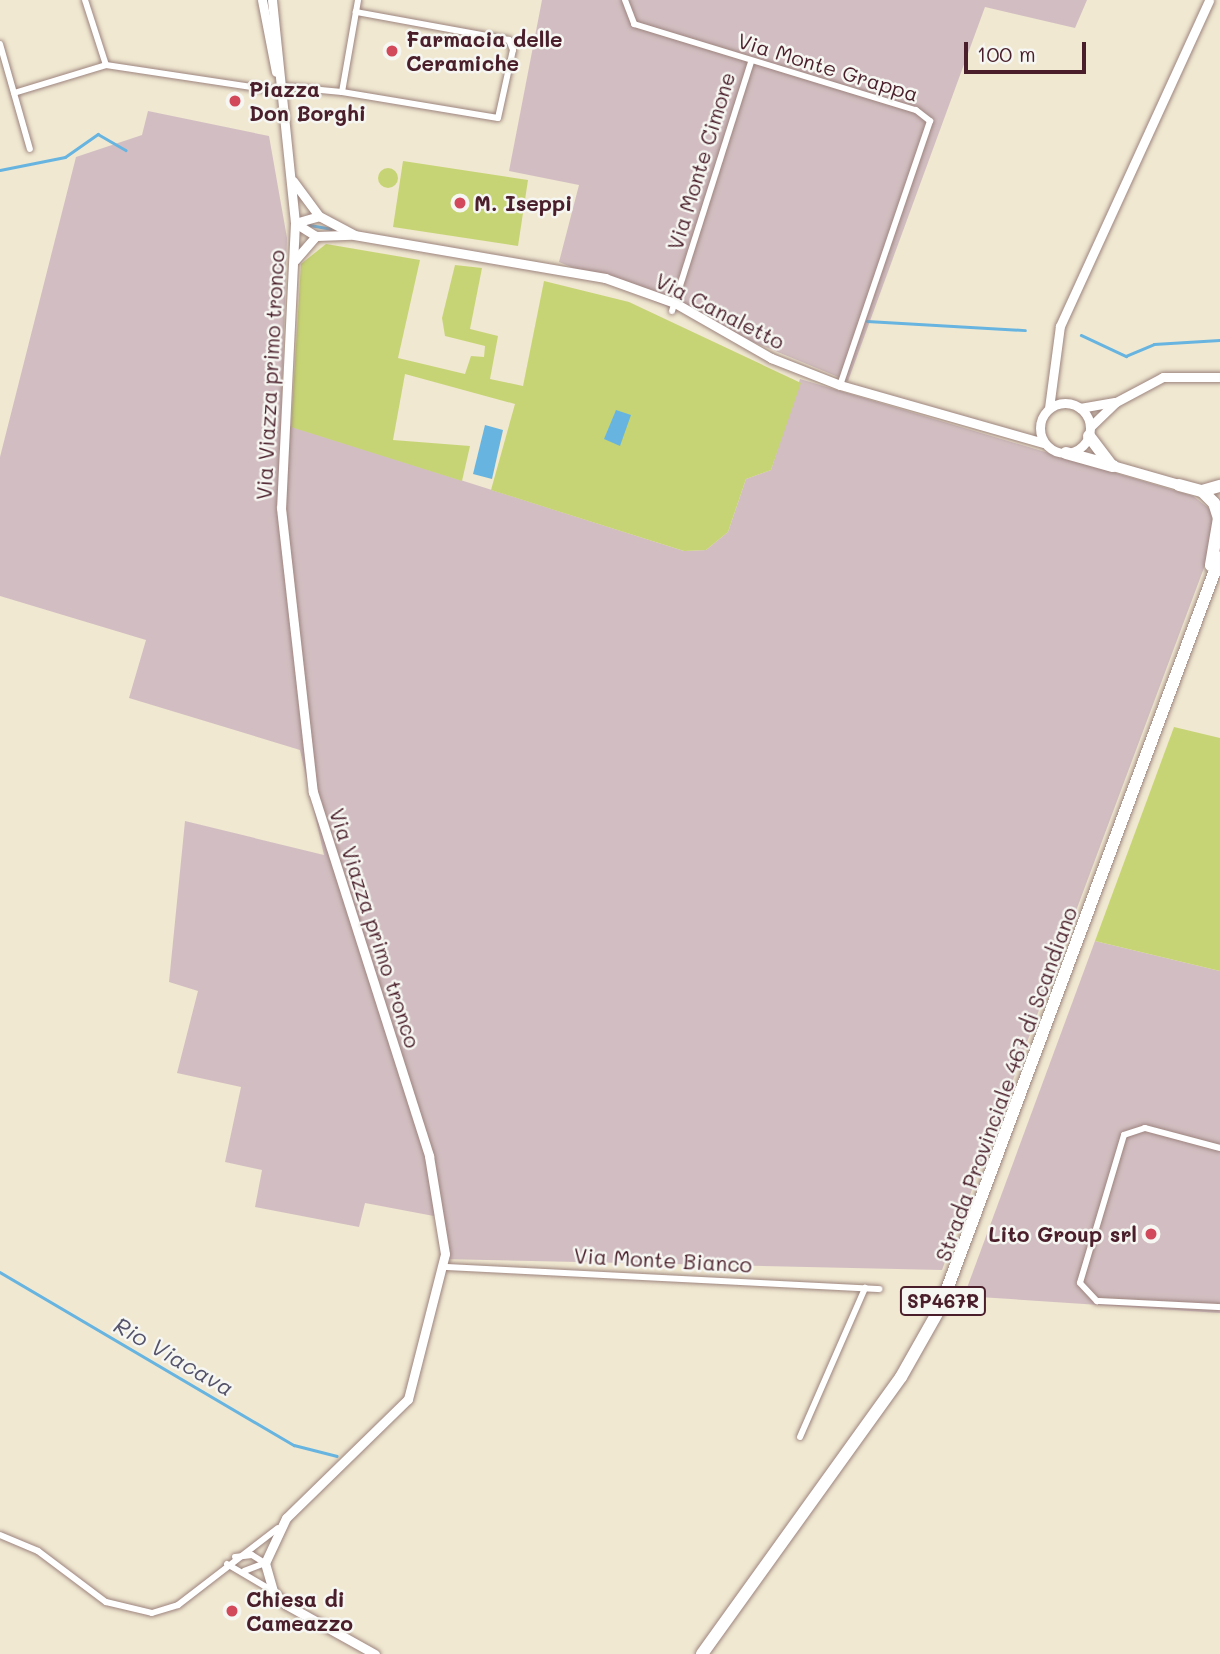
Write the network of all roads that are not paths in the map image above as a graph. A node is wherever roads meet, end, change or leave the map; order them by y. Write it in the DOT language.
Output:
graph roads {
  1 [pos="85,0"];
  2 [pos="262,0"];
  3 [pos="272,0"];
  4 [pos="358,0"];
  5 [pos="625,0"];
  6 [pos="1209,0"];
  7 [pos="356,12"];
  8 [pos="0,44"];
  9 [pos="751,61"];
  10 [pos="106,65"];
  11 [pos="276,72"];
  12 [pos="278,89"];
  13 [pos="342,92"];
  14 [pos="14,93"];
  15 [pos="30,149"];
  16 [pos="290,177"];
  17 [pos="319,216"];
  18 [pos="295,223"];
  19 [pos="354,234"];
  20 [pos="316,236"];
  21 [pos="295,262"];
  22 [pos="673,307"];
  23 [pos="1220,377"];
  24 [pos="1054,384"];
  25 [pos="840,385"];
  26 [pos="1068,402"];
  27 [pos="1116,402"];
  28 [pos="1049,408"];
  29 [pos="1080,408"];
  30 [pos="1041,419"];
  31 [pos="1089,432"];
  32 [pos="1022,438"];
  33 [pos="1044,443"];
  34 [pos="1066,453"];
  35 [pos="1113,466"];
  36 [pos="1179,485"];
  37 [pos="1220,486"];
  38 [pos="1202,491"];
  39 [pos="1220,557"];
  40 [pos="1220,577"];
  41 [pos="1194,628"];
  42 [pos="1220,1148"];
  43 [pos="445,1267"];
  44 [pos="865,1288"];
  45 [pos="879,1289"];
  46 [pos="1220,1307"];
  47 [pos="800,1437"];
  48 [pos="278,1528"];
  49 [pos="0,1535"];
  50 [pos="233,1557"];
  51 [pos="265,1563"];
  52 [pos="227,1564"];
  53 [pos="244,1571"];
  54 [pos="272,1591"];
  55 [pos="376,1654"];
  56 [pos="702,1654"];
  1 -- 10 [label="street"];
  2 -- 11 [label="street, Via Viazza primo tronco"];
  3 -- 11 [label="street, Via Viazza primo tronco"];
  4 -- 7 [label="street"];
  5 -- 9 [label="street, Via Monte Grappa"];
  6 -- 24 [label="street"];
  7 -- 13 [label="street"];
  7 -- 13 [label="street"];
  8 -- 14 [label="street"];
  9 -- 22 [label="street, Via Monte Cimone"];
  9 -- 25 [label="street, Via Monte Grappa"];
  10 -- 12 [label="street"];
  10 -- 14 [label="street"];
  11 -- 12 [label="street, Via Viazza primo tronco"];
  12 -- 13 [label="street"];
  12 -- 16 [label="street, Via Viazza primo tronco"];
  14 -- 15 [label="street"];
  16 -- 17 [label="street, Via Canaletto"];
  16 -- 18 [label="street, Via Viazza primo tronco"];
  17 -- 18 [label="street"];
  17 -- 19 [label="street, Via Canaletto"];
  18 -- 20 [label="street"];
  18 -- 21 [label="street, Via Viazza primo tronco"];
  19 -- 20 [label="street, Via Canaletto"];
  19 -- 22 [label="street, Via Canaletto"];
  20 -- 21 [label="street"];
  21 -- 43 [label="street, Via Viazza primo tronco"];
  22 -- 25 [label="street, Via Canaletto"];
  23 -- 27 [label="street"];
  24 -- 26 [label="street"];
  24 -- 28 [label="street"];
  25 -- 32 [label="street, Via Canaletto"];
  26 -- 28 [label="street"];
  26 -- 29 [label="street"];
  27 -- 29 [label="street"];
  27 -- 31 [label="street"];
  28 -- 30 [label="street"];
  29 -- 31 [label="street"];
  30 -- 32 [label="street"];
  30 -- 33 [label="street"];
  31 -- 34 [label="street"];
  31 -- 35 [label="highway"];
  32 -- 33 [label="street, Via Canaletto"];
  33 -- 34 [label="street"];
  34 -- 35 [label="highway"];
  35 -- 36 [label="main road"];
  36 -- 38 [label="highway"];
  37 -- 38 [label="highway"];
  38 -- 41 [label="highway"];
  39 -- 41 [label="highway, Strada Provinciale 467 di Scandiano / SP467R"];
  40 -- 41 [label="highway"];
  41 -- 56 [label="highway, Strada Provinciale 467 di Scandiano / SP467R"];
  42 -- 46 [label="street"];
  43 -- 44 [label="street, Via Monte Bianco"];
  43 -- 48 [label="street, Via Viazza primo tronco"];
  44 -- 45 [label="street, Via Monte Bianco"];
  44 -- 47 [label="street"];
  48 -- 50 [label="street"];
  48 -- 51 [label="street, Via Viazza primo tronco"];
  49 -- 52 [label="street"];
  50 -- 51 [label="street"];
  50 -- 52 [label="street"];
  51 -- 53 [label="street"];
  51 -- 54 [label="street"];
  52 -- 53 [label="street"];
  53 -- 54 [label="street"];
  54 -- 55 [label="street"];
}
